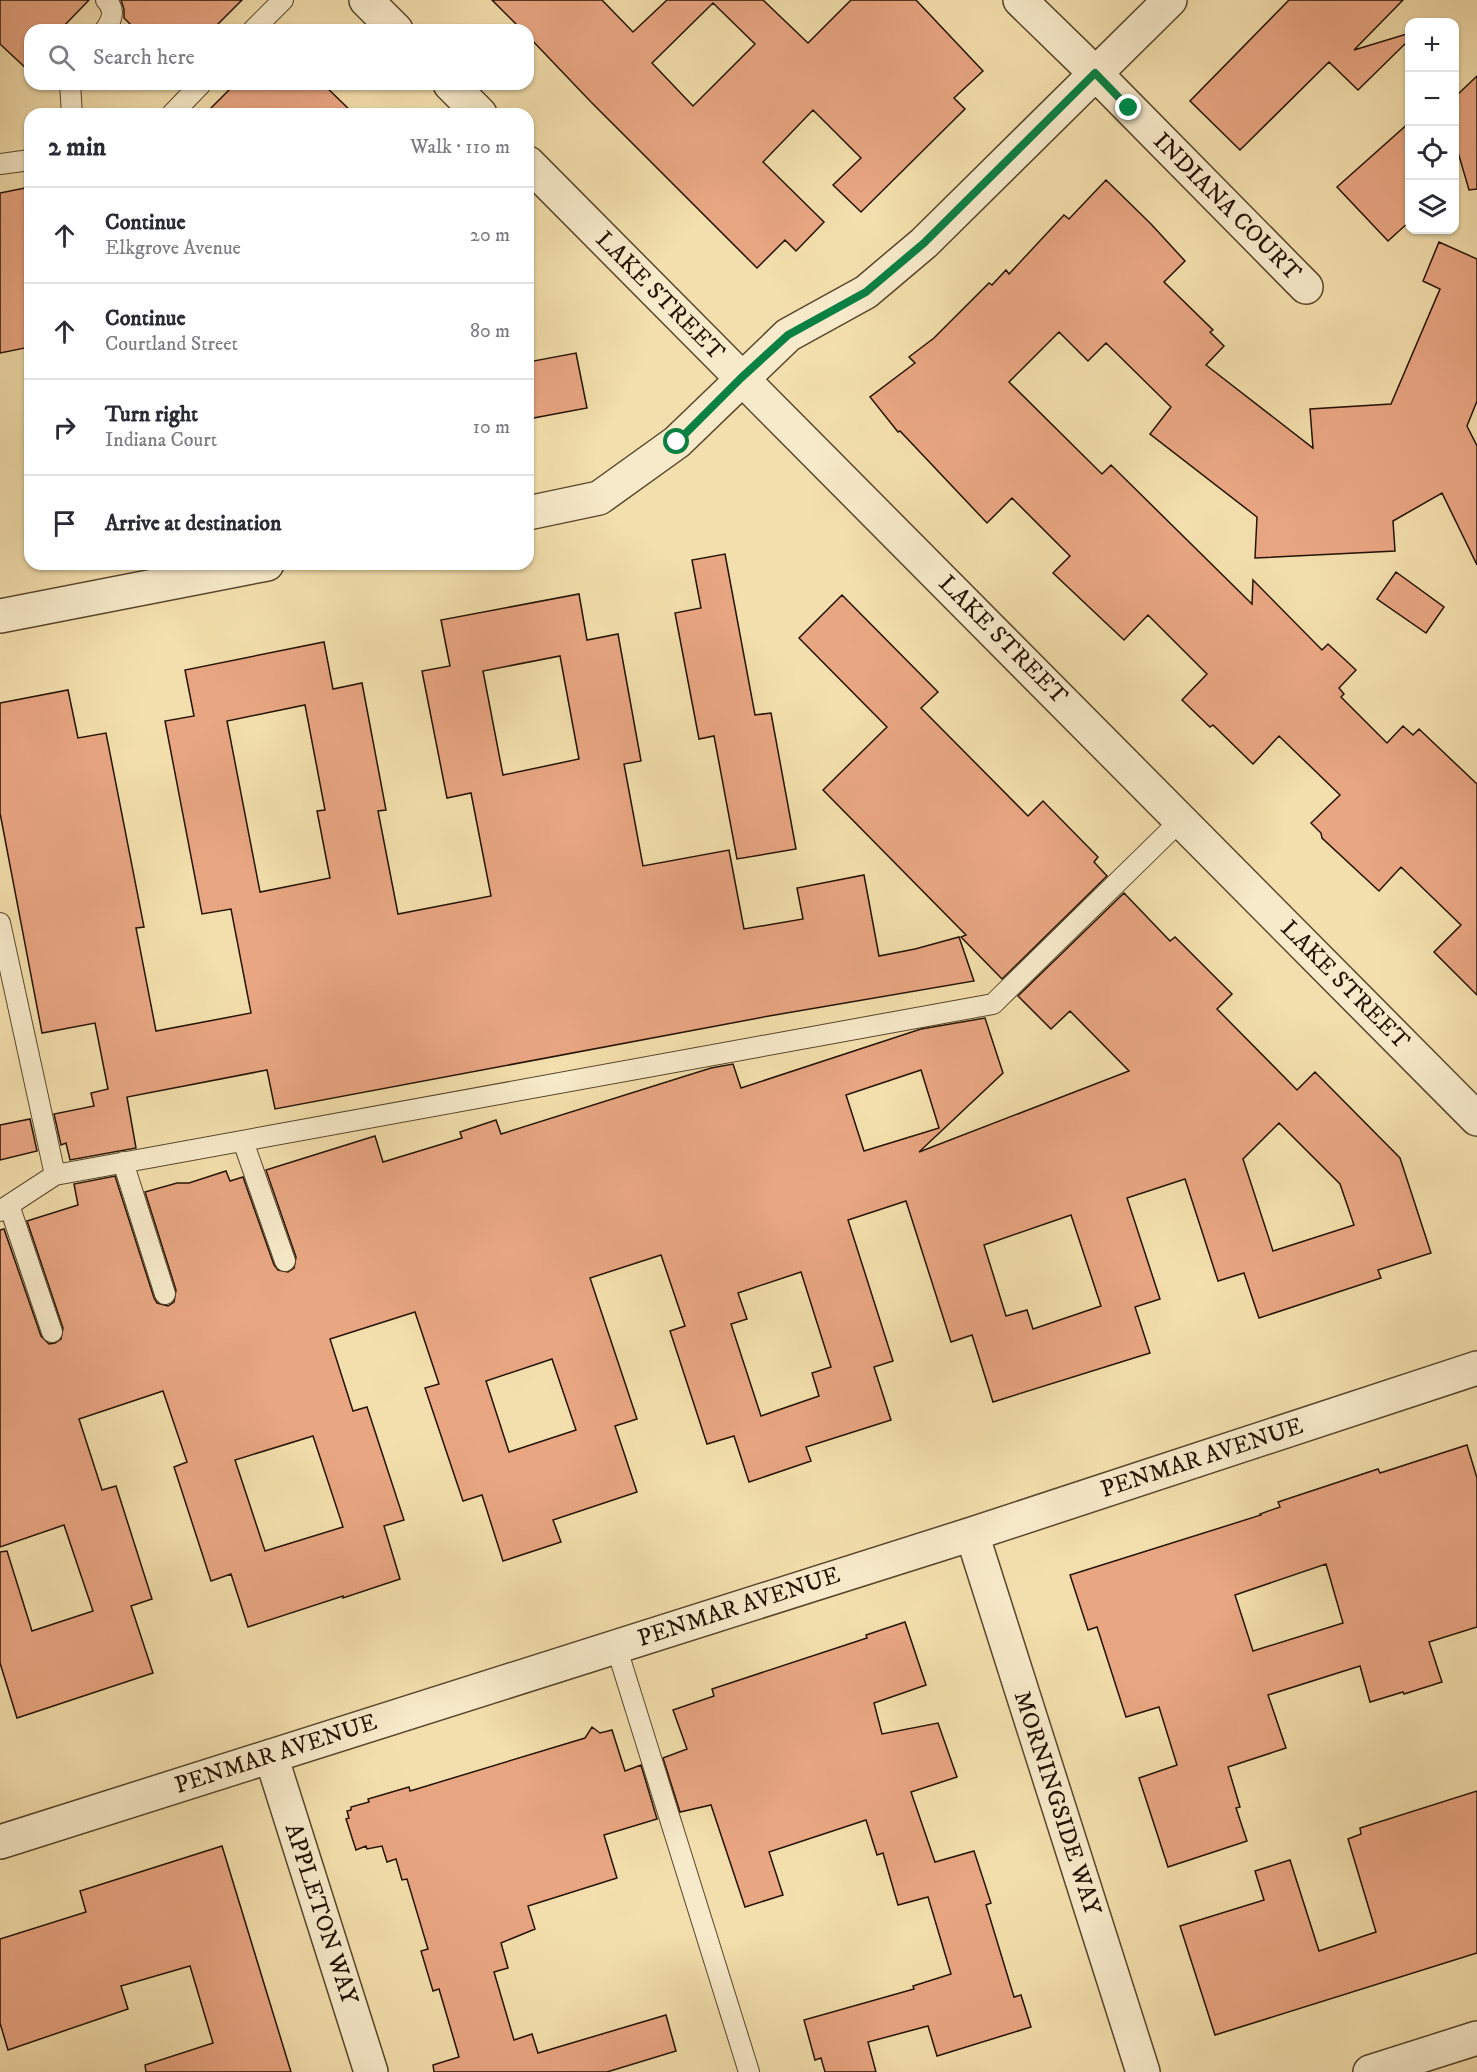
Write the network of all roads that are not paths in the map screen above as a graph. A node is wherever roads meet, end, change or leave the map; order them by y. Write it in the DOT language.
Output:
graph roads {
  1 [pos="106,0"];
  2 [pos="283,0"];
  3 [pos="366,0"];
  4 [pos="1020,0"];
  5 [pos="1170,0"];
  6 [pos="109,24"];
  7 [pos="260,24"];
  8 [pos="390,24"];
  9 [pos="1095,73"];
  10 [pos="70,90"];
  11 [pos="195,90"];
  12 [pos="456,90"];
  13 [pos="72,108"];
  14 [pos="178,108"];
  15 [pos="474,108"];
  16 [pos="24,161"];
  17 [pos="0,164"];
  18 [pos="534,169"];
  19 [pos="1306,287"];
  20 [pos="741,378"];
  21 [pos="534,512"];
  22 [pos="236,570"];
  23 [pos="0,616"];
  24 [pos="1181,820"];
  25 [pos="0,923"];
  26 [pos="3,951"];
  27 [pos="1477,1119"];
  28 [pos="243,1141"];
  29 [pos="123,1162"];
  30 [pos="55,1175"];
  31 [pos="4,1208"];
  32 [pos="285,1261"];
  33 [pos="165,1294"];
  34 [pos="52,1332"];
  35 [pos="1477,1368"];
  36 [pos="972,1534"];
  37 [pos="616,1646"];
  38 [pos="271,1756"];
  39 [pos="0,1842"];
  40 [pos="1477,2038"];
  41 [pos="371,2072"];
  42 [pos="749,2072"];
  43 [pos="1143,2072"];
  44 [pos="1370,2072"];
  1 -- 6 [label="lane"];
  2 -- 7 [label="lane"];
  3 -- 8 [label="street"];
  4 -- 9 [label="street, INDIANA COURT"];
  5 -- 9 [label="street"];
  9 -- 19 [label="street, INDIANA COURT"];
  9 -- 20 [label="street"];
  10 -- 13 [label="lane"];
  11 -- 14 [label="lane"];
  12 -- 15 [label="street"];
  16 -- 17 [label="lane"];
  18 -- 20 [label="street, LAKE STREET"];
  20 -- 21 [label="street"];
  20 -- 24 [label="street, LAKE STREET"];
  22 -- 23 [label="street"];
  24 -- 27 [label="street, LAKE STREET"];
  24 -- 28 [label="lane"];
  25 -- 26 [label="lane"];
  26 -- 30 [label="lane"];
  28 -- 29 [label="lane"];
  28 -- 32 [label="lane"];
  29 -- 30 [label="lane"];
  29 -- 33 [label="lane"];
  30 -- 31 [label="lane"];
  31 -- 34 [label="lane"];
  35 -- 36 [label="street, PENMAR AVENUE"];
  36 -- 37 [label="street, PENMAR AVENUE"];
  36 -- 43 [label="street, MORNINGSIDE WAY"];
  37 -- 38 [label="street, PENMAR AVENUE"];
  37 -- 42 [label="lane"];
  38 -- 39 [label="street, PENMAR AVENUE"];
  38 -- 41 [label="street, APPLETON WAY"];
  40 -- 44 [label="street"];
}
